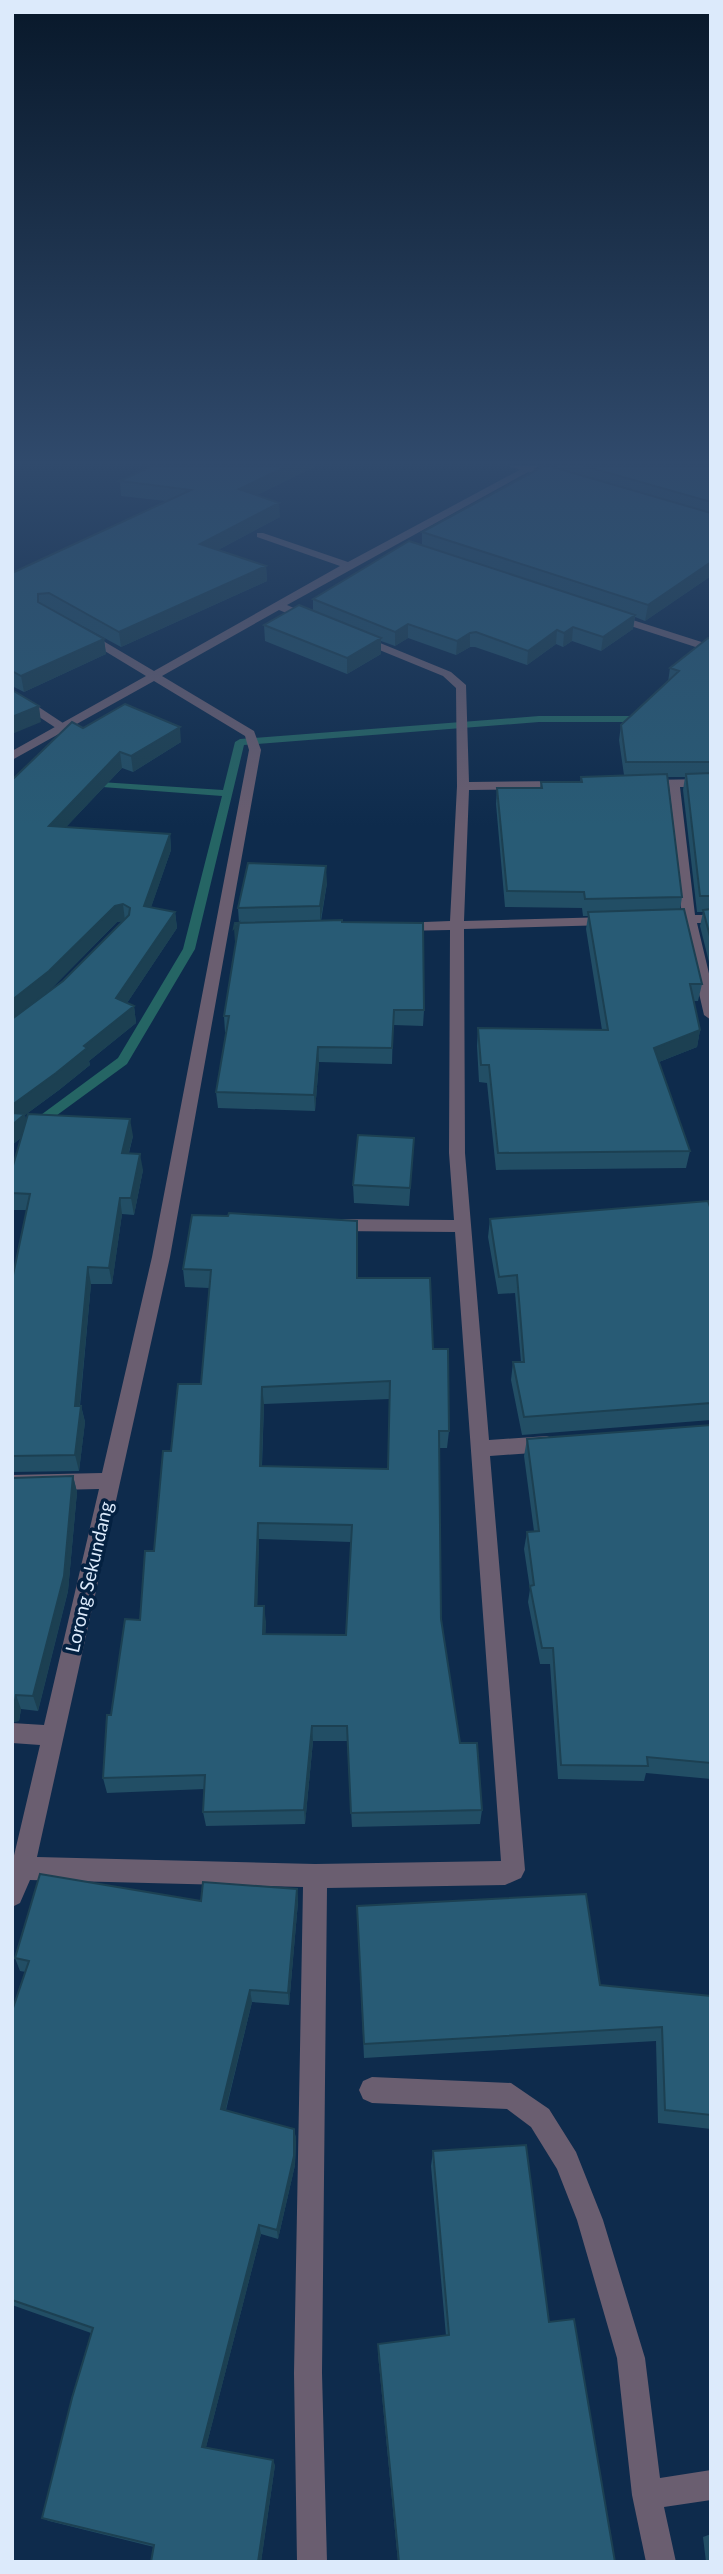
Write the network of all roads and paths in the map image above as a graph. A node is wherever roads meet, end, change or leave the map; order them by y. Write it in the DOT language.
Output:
graph roads {
  1 [pos="314,586"];
  2 [pos="279,606"];
  3 [pos="597,612"];
  4 [pos="68,625"];
  5 [pos="327,625"];
  6 [pos="352,635"];
  7 [pos="711,649"];
  8 [pos="156,675"];
  9 [pos="12,694"];
  10 [pos="63,727"];
  11 [pos="12,756"];
  12 [pos="711,783"];
  13 [pos="631,784"];
  14 [pos="673,784"];
  15 [pos="575,785"];
  16 [pos="463,786"];
  17 [pos="689,919"];
  18 [pos="711,919"];
  19 [pos="648,920"];
  20 [pos="621,921"];
  21 [pos="457,926"];
  22 [pos="387,927"];
  23 [pos="711,1015"];
  24 [pos="314,1225"];
  25 [pos="462,1226"];
  26 [pos="561,1443"];
  27 [pos="479,1449"];
  28 [pos="111,1480"];
  29 [pos="12,1483"];
  30 [pos="12,1733"];
  31 [pos="53,1736"];
  32 [pos="23,1868"];
  33 [pos="315,1876"];
  34 [pos="12,1895"];
  35 [pos="372,2090"];
  36 [pos="711,2486"];
  37 [pos="647,2495"];
  38 [pos="312,2562"];
  39 [pos="661,2562"];
  1 -- 2 [label="street"];
  2 -- 5 [label="street"];
  2 -- 8 [label="street"];
  3 -- 7 [label="street"];
  4 -- 8 [label="street"];
  6 -- 16 [label="street"];
  8 -- 10 [label="street"];
  8 -- 28 [label="street, Lorong Sekundang"];
  9 -- 10 [label="street"];
  10 -- 11 [label="street"];
  12 -- 14 [label="street"];
  13 -- 14 [label="street"];
  14 -- 17 [label="street"];
  15 -- 16 [label="street"];
  16 -- 21 [label="street"];
  17 -- 18 [label="street"];
  17 -- 19 [label="street"];
  17 -- 23 [label="street"];
  20 -- 21 [label="street"];
  21 -- 22 [label="street"];
  21 -- 25 [label="street"];
  24 -- 25 [label="street"];
  25 -- 27 [label="street"];
  26 -- 27 [label="street"];
  27 -- 33 [label="street"];
  28 -- 29 [label="street"];
  28 -- 31 [label="street, Lorong Sekundang"];
  30 -- 31 [label="street"];
  31 -- 32 [label="street, Lorong Sekundang"];
  32 -- 33 [label="street"];
  32 -- 34 [label="street, Lorong Sekundang"];
  33 -- 38 [label="street"];
  35 -- 37 [label="street"];
  36 -- 37 [label="street"];
  37 -- 39 [label="street"];
}
